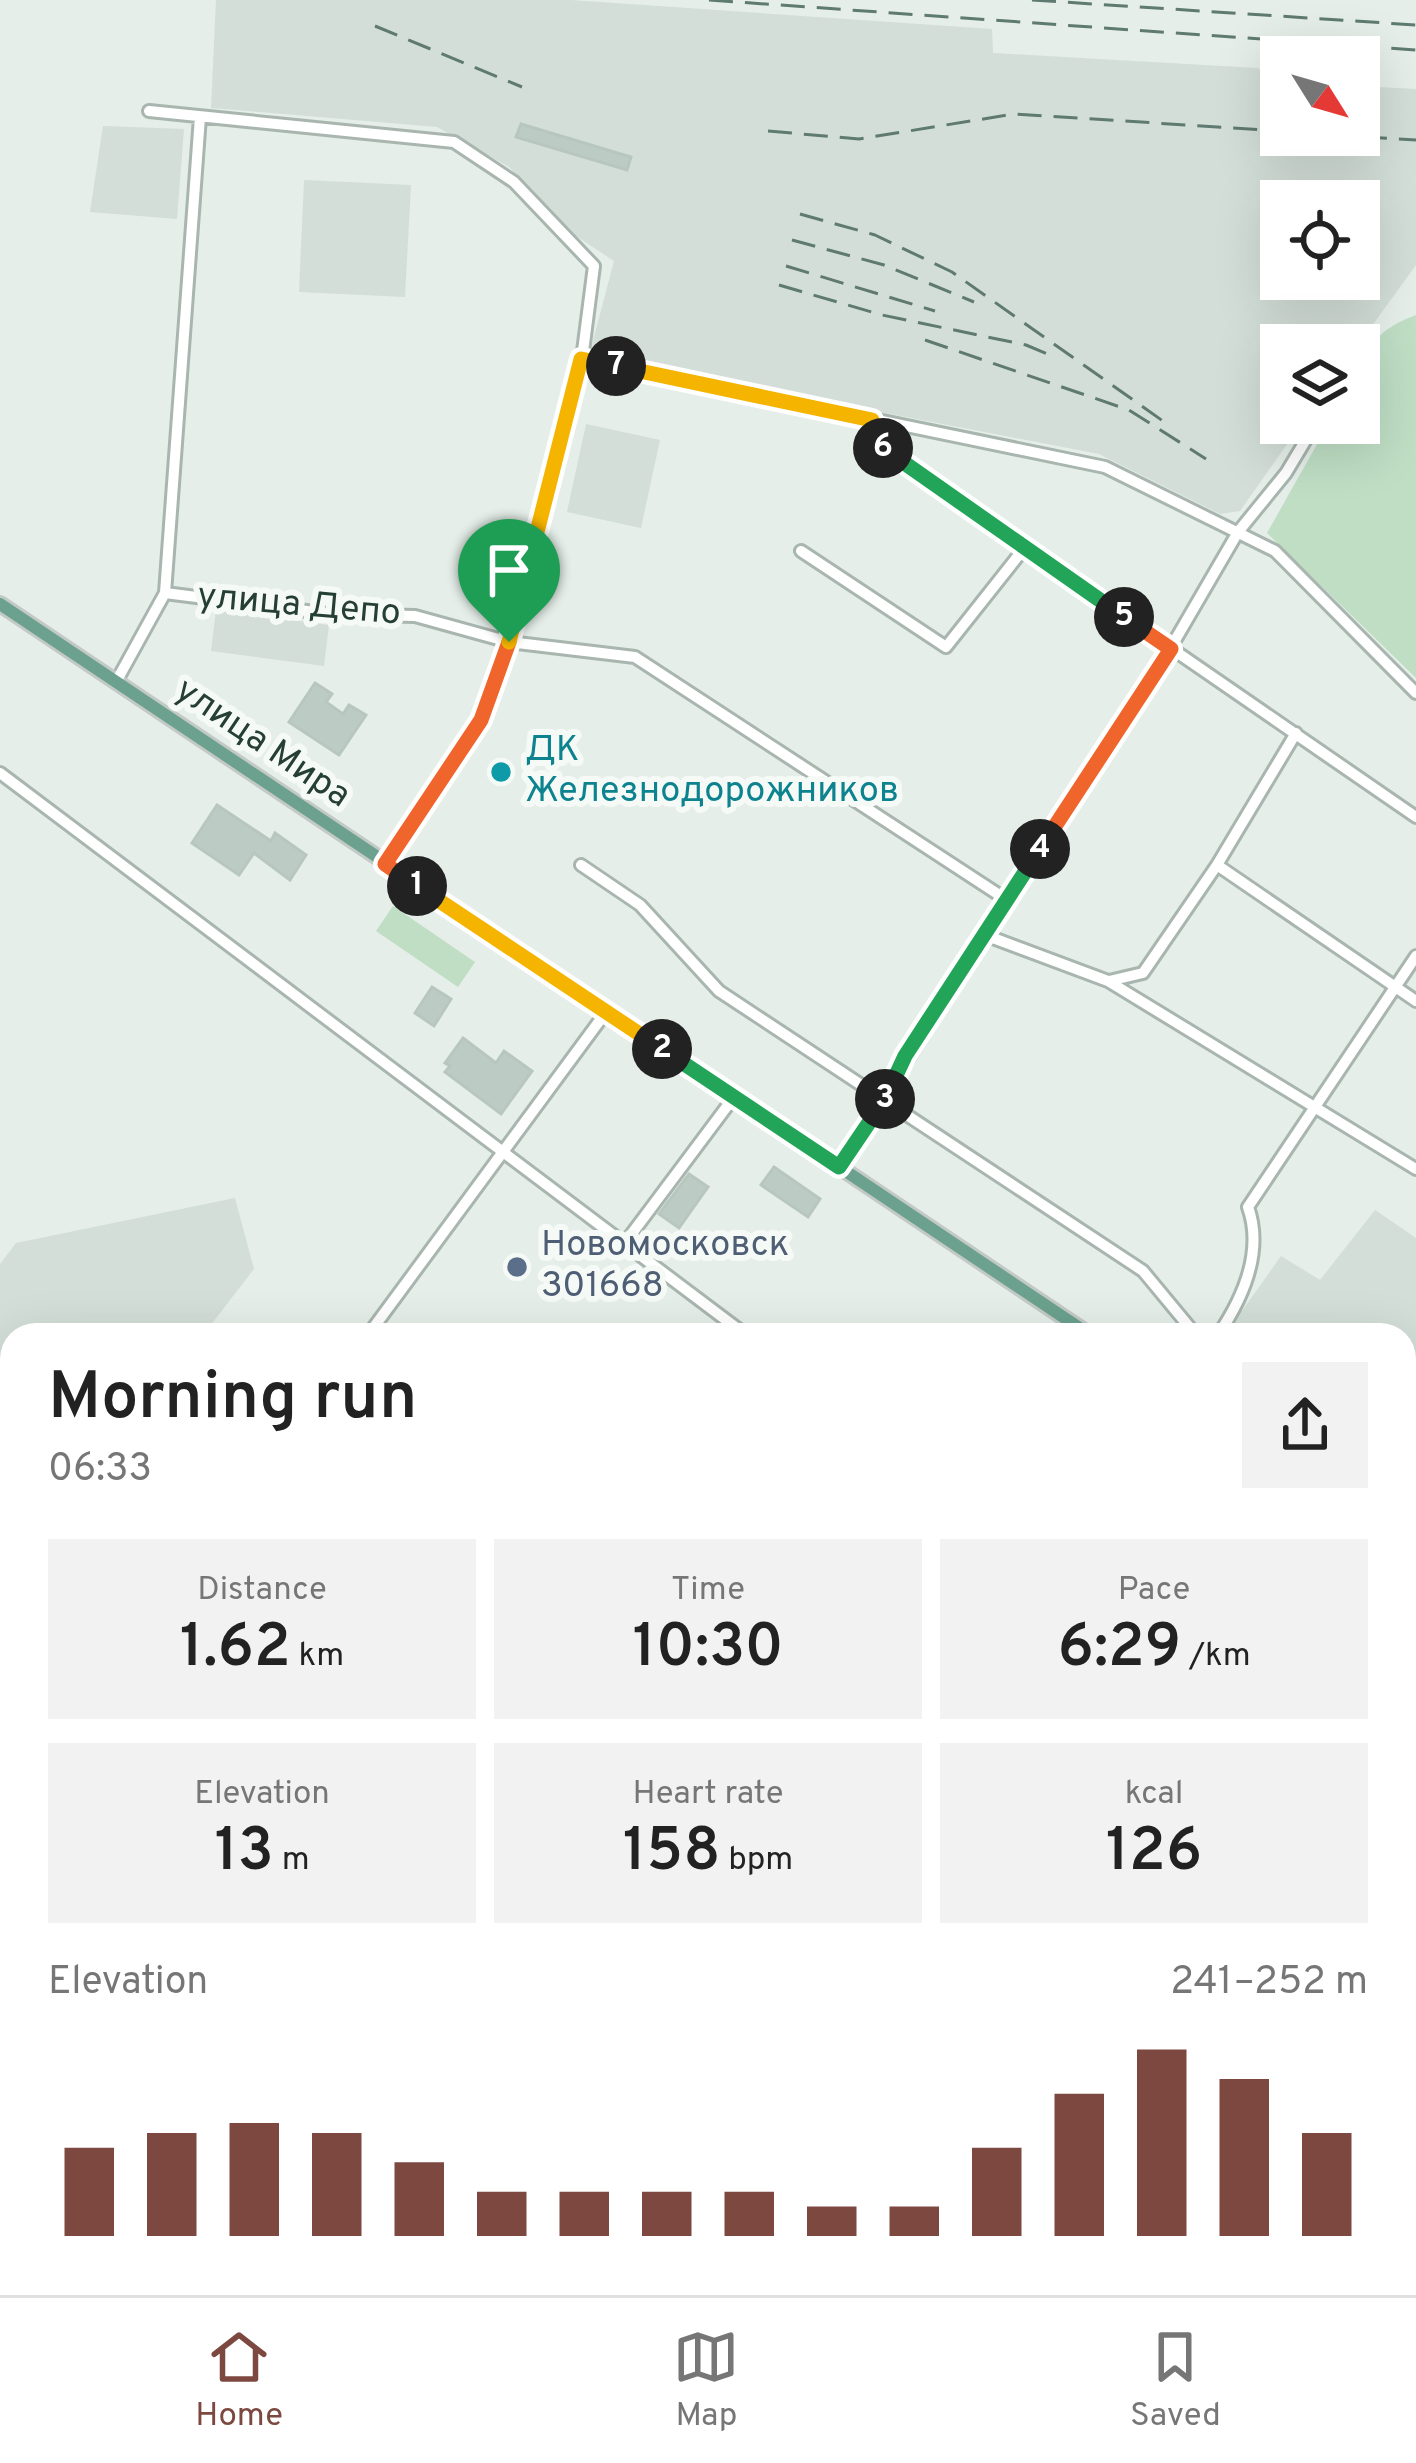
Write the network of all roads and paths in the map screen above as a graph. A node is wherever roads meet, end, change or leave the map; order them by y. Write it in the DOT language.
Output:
graph roads {
  1 [pos="149,112"];
  2 [pos="200,117"];
  3 [pos="581,359"];
  4 [pos="872,420"];
  5 [pos="1303,444"];
  6 [pos="1238,532"];
  7 [pos="1026,546"];
  8 [pos="801,550"];
  9 [pos="165,593"];
  10 [pos="0,604"];
  11 [pos="509,642"];
  12 [pos="1171,649"];
  13 [pos="116,682"];
  14 [pos="1416,693"];
  15 [pos="1296,733"];
  16 [pos="0,773"];
  17 [pos="1416,818"];
  18 [pos="385,864"];
  19 [pos="581,865"];
  20 [pos="1216,865"];
  21 [pos="1007,900"];
  22 [pos="985,935"];
  23 [pos="1416,956"];
  24 [pos="1108,982"];
  25 [pos="1395,987"];
  26 [pos="1416,1001"];
  27 [pos="606,1012"];
  28 [pos="734,1097"];
  29 [pos="885,1099"];
  30 [pos="1316,1107"];
  31 [pos="506,1151"];
  32 [pos="839,1167"];
  33 [pos="1416,1169"];
  34 [pos="624,1244"];
  35 [pos="377,1323"];
  36 [pos="730,1323"];
  37 [pos="1072,1323"];
  38 [pos="1186,1323"];
  39 [pos="1226,1323"];
  1 -- 2 [label="street"];
  2 -- 3 [label="street"];
  2 -- 9 [label="street, улица Депо"];
  3 -- 4 [label="street"];
  3 -- 11 [label="street"];
  4 -- 6 [label="street"];
  4 -- 7 [label="street"];
  5 -- 6 [label="street"];
  6 -- 12 [label="street"];
  6 -- 14 [label="street"];
  7 -- 8 [label="street"];
  7 -- 12 [label="street"];
  9 -- 11 [label="street, улица Депо"];
  9 -- 13 [label="street"];
  10 -- 13 [label="main road, улица Мира"];
  11 -- 18 [label="street"];
  11 -- 21 [label="street, улица Депо"];
  12 -- 15 [label="street"];
  12 -- 21 [label="street"];
  13 -- 18 [label="main road, улица Мира"];
  15 -- 17 [label="street"];
  15 -- 20 [label="street"];
  16 -- 31 [label="street"];
  18 -- 27 [label="main road, улица Мира"];
  19 -- 29 [label="street"];
  20 -- 24 [label="street"];
  20 -- 25 [label="street"];
  21 -- 22 [label="street"];
  22 -- 24 [label="street"];
  22 -- 29 [label="street"];
  23 -- 25 [label="street"];
  24 -- 30 [label="street"];
  25 -- 26 [label="street"];
  25 -- 30 [label="street"];
  27 -- 28 [label="main road, улица Мира"];
  27 -- 31 [label="street"];
  28 -- 32 [label="main road, улица Мира"];
  28 -- 34 [label="street"];
  29 -- 32 [label="street"];
  29 -- 38 [label="street"];
  30 -- 33 [label="street"];
  30 -- 39 [label="street"];
  31 -- 34 [label="street"];
  31 -- 35 [label="street"];
  32 -- 37 [label="main road, улица Мира"];
  34 -- 36 [label="street"];
}
